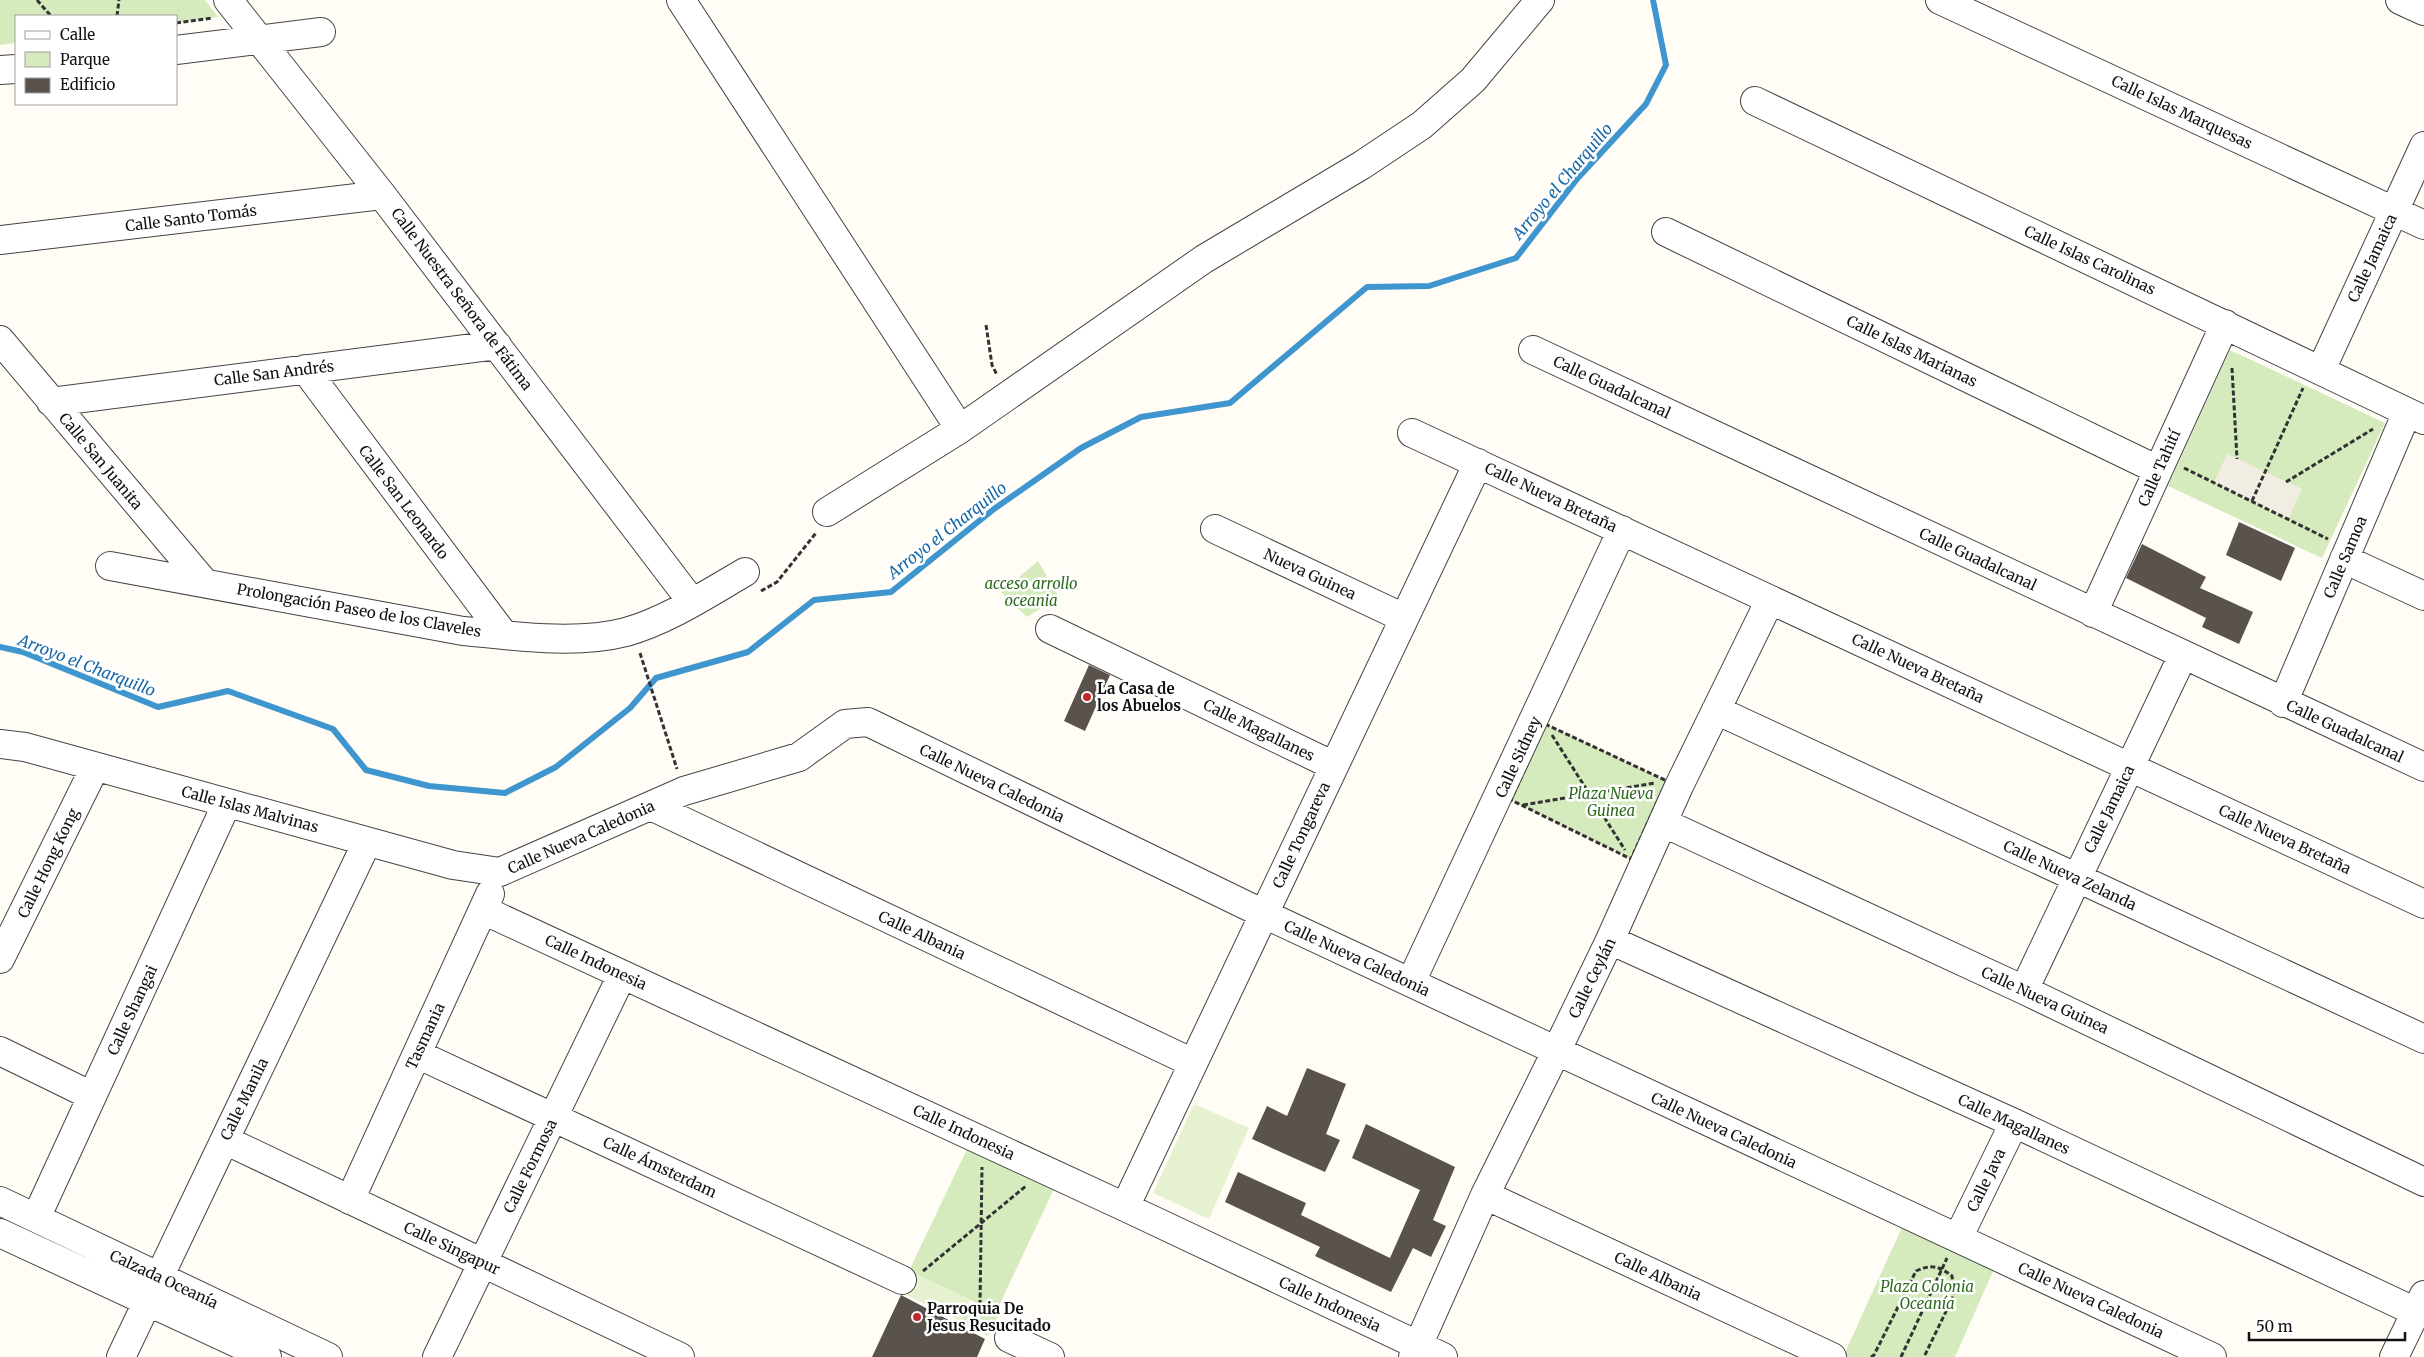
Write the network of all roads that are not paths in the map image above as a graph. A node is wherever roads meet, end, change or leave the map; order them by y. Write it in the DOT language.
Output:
graph roads {
  1 [pos="681,0"];
  2 [pos="1540,0"];
  3 [pos="1940,0"];
  4 [pos="2400,0"];
  5 [pos="223,9"];
  6 [pos="2424,11"];
  7 [pos="321,32"];
  8 [pos="259,40"];
  9 [pos="178,50"];
  10 [pos="15,69"];
  11 [pos="0,70"];
  12 [pos="1755,101"];
  13 [pos="2424,146"];
  14 [pos="382,195"];
  15 [pos="2394,211"];
  16 [pos="2424,225"];
  17 [pos="1666,232"];
  18 [pos="0,240"];
  19 [pos="2224,324"];
  20 [pos="0,340"];
  21 [pos="497,345"];
  22 [pos="1533,350"];
  23 [pos="305,370"];
  24 [pos="2321,370"];
  25 [pos="51,402"];
  26 [pos="2415,416"];
  27 [pos="960,429"];
  28 [pos="1412,432"];
  29 [pos="1478,463"];
  30 [pos="2158,470"];
  31 [pos="827,512"];
  32 [pos="1215,529"];
  33 [pos="1622,530"];
  34 [pos="2344,559"];
  35 [pos="110,566"];
  36 [pos="745,572"];
  37 [pos="203,581"];
  38 [pos="2424,596"];
  39 [pos="1770,600"];
  40 [pos="692,602"];
  41 [pos="2093,613"];
  42 [pos="1404,618"];
  43 [pos="1050,629"];
  44 [pos="504,635"];
  45 [pos="2182,655"];
  46 [pos="2284,703"];
  47 [pos="1716,710"];
  48 [pos="0,744"];
  49 [pos="95,766"];
  50 [pos="1334,766"];
  51 [pos="2129,766"];
  52 [pos="2424,767"];
  53 [pos="227,803"];
  54 [pos="651,806"];
  55 [pos="1664,823"];
  56 [pos="367,842"];
  57 [pos="500,872"];
  58 [pos="2076,878"];
  59 [pos="2424,904"];
  60 [pos="483,910"];
  61 [pos="1264,914"];
  62 [pos="1610,940"];
  63 [pos="0,959"];
  64 [pos="622,974"];
  65 [pos="1411,982"];
  66 [pos="2024,990"];
  67 [pos="2424,1039"];
  68 [pos="0,1052"];
  69 [pos="1556,1052"];
  70 [pos="417,1054"];
  71 [pos="1193,1063"];
  72 [pos="92,1096"];
  73 [pos="553,1118"];
  74 [pos="2014,1123"];
  75 [pos="224,1140"];
  76 [pos="2424,1182"];
  77 [pos="1485,1195"];
  78 [pos="350,1200"];
  79 [pos="0,1201"];
  80 [pos="1125,1207"];
  81 [pos="36,1218"];
  82 [pos="0,1233"];
  83 [pos="1953,1246"];
  84 [pos="483,1263"];
  85 [pos="911,1277"];
  86 [pos="159,1278"];
  87 [pos="148,1302"];
  88 [pos="2420,1303"];
  89 [pos="1009,1338"];
  90 [pos="1425,1353"];
  91 [pos="121,1357"];
  92 [pos="267,1357"];
  93 [pos="328,1357"];
  94 [pos="437,1357"];
  95 [pos="680,1357"];
  96 [pos="1050,1357"];
  97 [pos="1832,1357"];
  98 [pos="2212,1357"];
  99 [pos="2394,1357"];
  1 -- 27 [label="street"];
  2 -- 27 [label="street"];
  3 -- 15 [label="street, Calle Islas Marquesas"];
  4 -- 6 [label="street"];
  5 -- 8 [label="street, Calle Nuestra Señora de Fátima"];
  7 -- 8 [label="street"];
  8 -- 9 [label="street"];
  8 -- 14 [label="street, Calle Nuestra Señora de Fátima"];
  10 -- 11 [label="street"];
  12 -- 19 [label="street, Calle Islas Carolinas"];
  13 -- 15 [label="street, Calle Jamaica"];
  14 -- 18 [label="street, Calle Santo Tomás"];
  14 -- 21 [label="street, Calle Nuestra Señora de Fátima"];
  15 -- 16 [label="street, Calle Islas Marquesas"];
  15 -- 24 [label="street, Calle Jamaica"];
  17 -- 30 [label="street, Calle Islas Marianas"];
  19 -- 24 [label="street, Calle Islas Carolinas"];
  19 -- 30 [label="street, Calle Tahití"];
  20 -- 25 [label="street, Calle San Juanita"];
  21 -- 23 [label="street, Calle San Andrés"];
  21 -- 40 [label="street, Calle Nuestra Señora de Fátima"];
  22 -- 41 [label="street, Calle Guadalcanal"];
  23 -- 25 [label="street, Calle San Andrés"];
  23 -- 44 [label="street, Calle San Leonardo"];
  24 -- 26 [label="street, Calle Islas Carolinas"];
  25 -- 37 [label="street, Calle San Juanita"];
  26 -- 34 [label="street, Calle Samoa"];
  27 -- 31 [label="street"];
  28 -- 29 [label="street, Calle Nueva Bretaña"];
  29 -- 33 [label="street, Calle Nueva Bretaña"];
  29 -- 42 [label="street, Calle Tongareva"];
  30 -- 41 [label="street, Calle Tahití"];
  32 -- 42 [label="street, Nueva Guinea"];
  33 -- 39 [label="street, Calle Nueva Bretaña"];
  33 -- 65 [label="street, Calle Sidney"];
  34 -- 38 [label="street"];
  34 -- 46 [label="street, Calle Samoa"];
  35 -- 37 [label="street, Prolongación Paseo de los Claveles"];
  36 -- 40 [label="street, Prolongación Paseo de los Claveles"];
  37 -- 44 [label="street, Prolongación Paseo de los Claveles"];
  39 -- 47 [label="street, Calle Ceylán"];
  39 -- 51 [label="street, Calle Nueva Bretaña"];
  40 -- 44 [label="street, Prolongación Paseo de los Claveles"];
  41 -- 45 [label="street, Calle Guadalcanal"];
  42 -- 50 [label="street, Calle Tongareva"];
  43 -- 50 [label="street, Calle Magallanes"];
  45 -- 46 [label="street, Calle Guadalcanal"];
  45 -- 51 [label="street, Calle Jamaica"];
  46 -- 52 [label="street, Calle Guadalcanal"];
  47 -- 55 [label="street, Calle Ceylán"];
  47 -- 58 [label="street, Calle Nueva Zelanda"];
  48 -- 49 [label="street, Calle Islas Malvinas"];
  49 -- 53 [label="street, Calle Islas Malvinas"];
  49 -- 63 [label="street, Calle Hong Kong"];
  50 -- 61 [label="street, Calle Tongareva"];
  51 -- 58 [label="street, Calle Jamaica"];
  51 -- 59 [label="street, Calle Nueva Bretaña"];
  53 -- 56 [label="street, Calle Islas Malvinas"];
  53 -- 72 [label="street, Calle Shangai"];
  54 -- 57 [label="street, Calle Nueva Caledonia"];
  54 -- 61 [label="street, Calle Nueva Caledonia"];
  54 -- 71 [label="street, Calle Albania"];
  55 -- 62 [label="street, Calle Ceylán"];
  55 -- 66 [label="street, Calle Nueva Guinea"];
  56 -- 57 [label="street, Calle Islas Malvinas"];
  56 -- 75 [label="street, Calle Manila"];
  57 -- 60 [label="street, Tasmania"];
  58 -- 66 [label="street, Calle Jamaica"];
  58 -- 67 [label="street, Calle Nueva Zelanda"];
  60 -- 64 [label="street, Calle Indonesia"];
  60 -- 70 [label="street, Tasmania"];
  61 -- 65 [label="street, Calle Nueva Caledonia"];
  61 -- 71 [label="street, Calle Tongareva"];
  62 -- 69 [label="street, Calle Ceylán"];
  62 -- 74 [label="street, Calle Magallanes"];
  64 -- 73 [label="street, Calle Formosa"];
  64 -- 80 [label="street, Calle Indonesia"];
  65 -- 69 [label="street, Calle Nueva Caledonia"];
  66 -- 76 [label="street, Calle Nueva Guinea"];
  68 -- 72 [label="street"];
  69 -- 77 [label="street, Calle Ceylán"];
  69 -- 83 [label="street, Calle Nueva Caledonia"];
  70 -- 73 [label="street, Calle Ámsterdam"];
  70 -- 78 [label="street, Tasmania"];
  71 -- 80 [label="street, Calle Tongareva"];
  72 -- 81 [label="street, Calle Shangai"];
  73 -- 84 [label="street, Calle Formosa"];
  73 -- 85 [label="street, Calle Ámsterdam"];
  74 -- 83 [label="street, Calle Java"];
  74 -- 88 [label="street, Calle Magallanes"];
  75 -- 78 [label="street, Calle Singapur"];
  75 -- 86 [label="street, Calle Manila"];
  77 -- 90 [label="street, Calle Ceylán"];
  77 -- 97 [label="street, Calle Albania"];
  78 -- 84 [label="street, Calle Singapur"];
  79 -- 81 [label="street, Calzada Oceanía"];
  80 -- 90 [label="street, Calle Indonesia"];
  81 -- 86 [label="street, Calzada Oceanía"];
  82 -- 87 [label="street, Calzada Oceanía"];
  83 -- 98 [label="street, Calle Nueva Caledonia"];
  84 -- 94 [label="street, Calle Formosa"];
  84 -- 95 [label="street, Calle Singapur"];
  86 -- 87 [label="street, Calle Manila"];
  86 -- 93 [label="street, Calzada Oceanía"];
  87 -- 91 [label="street, Calle Manila"];
  87 -- 92 [label="street, Calzada Oceanía"];
  88 -- 99 [label="street"];
  89 -- 96 [label="street"];
}
